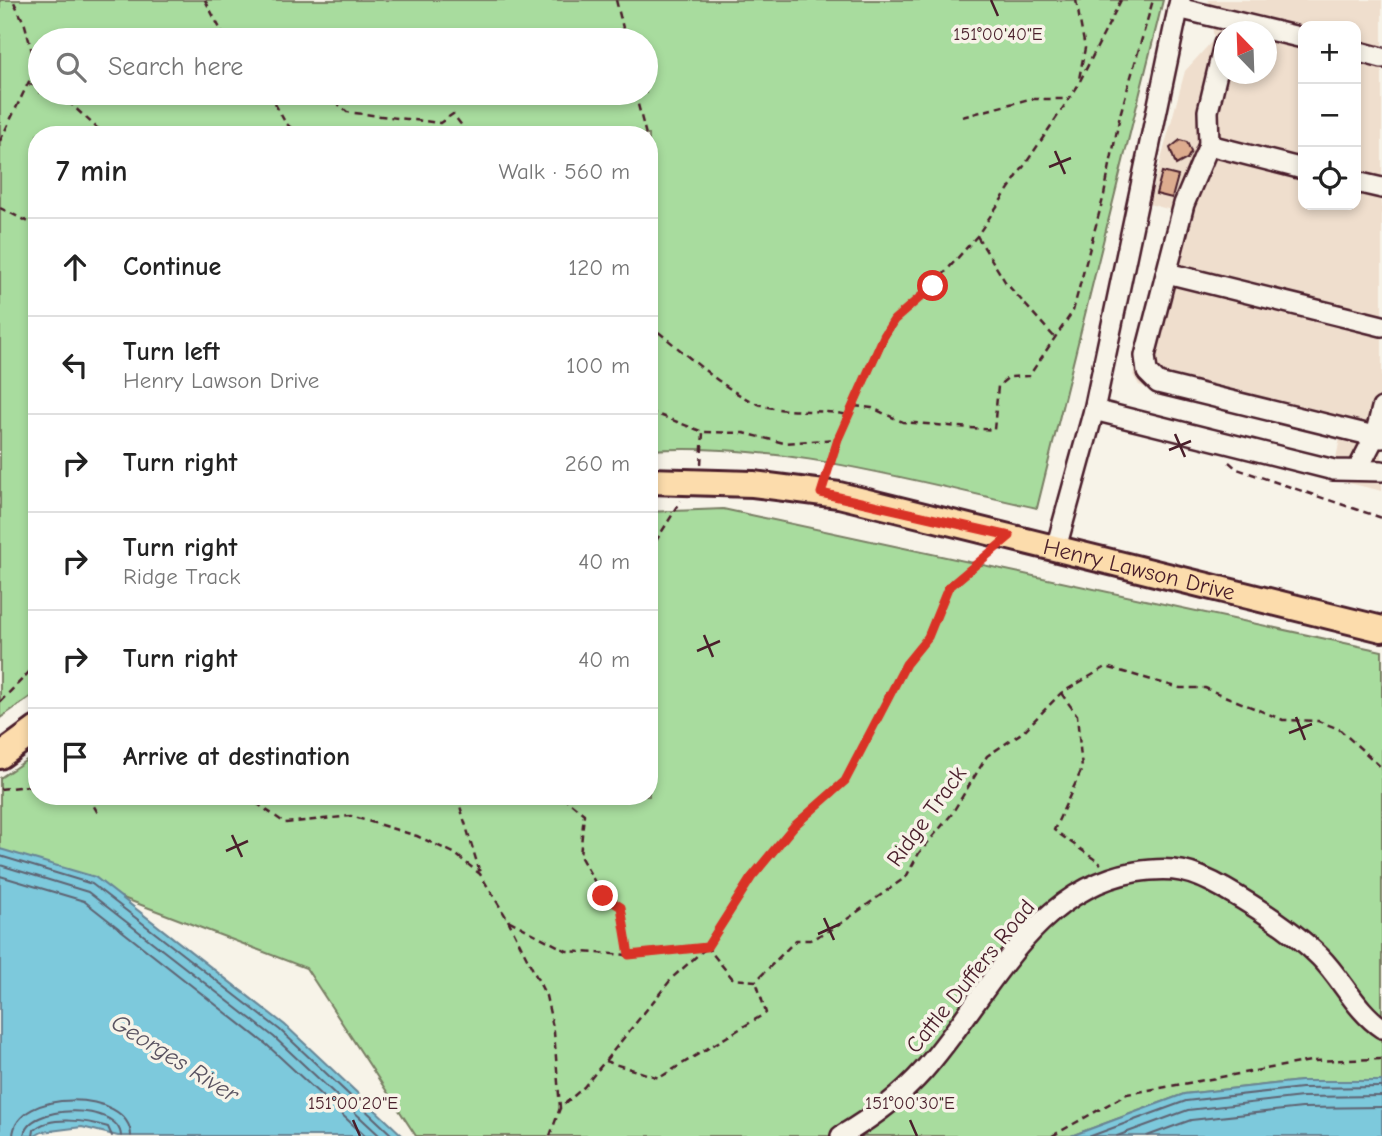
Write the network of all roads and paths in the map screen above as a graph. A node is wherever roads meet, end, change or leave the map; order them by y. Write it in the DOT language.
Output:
graph roads {
  1 [pos="13,0"];
  2 [pos="205,0"];
  3 [pos="616,0"];
  4 [pos="1076,0"];
  5 [pos="1121,0"];
  6 [pos="1153,0"];
  7 [pos="1179,4"];
  8 [pos="1218,21"];
  9 [pos="220,28"];
  10 [pos="623,28"];
  11 [pos="28,33"];
  12 [pos="1277,34"];
  13 [pos="1298,37"];
  14 [pos="1361,52"];
  15 [pos="1382,58"];
  16 [pos="28,84"];
  17 [pos="1214,84"];
  18 [pos="1077,87"];
  19 [pos="1068,99"];
  20 [pos="73,105"];
  21 [pos="276,105"];
  22 [pos="339,105"];
  23 [pos="638,105"];
  24 [pos="962,117"];
  25 [pos="95,126"];
  26 [pos="289,126"];
  27 [pos="462,126"];
  28 [pos="644,126"];
  29 [pos="0,141"];
  30 [pos="1209,145"];
  31 [pos="1298,168"];
  32 [pos="1361,183"];
  33 [pos="1382,188"];
  34 [pos="0,208"];
  35 [pos="28,221"];
  36 [pos="977,236"];
  37 [pos="1167,273"];
  38 [pos="1382,326"];
  39 [pos="658,331"];
  40 [pos="1056,339"];
  41 [pos="853,406"];
  42 [pos="1382,408"];
  43 [pos="1094,410"];
  44 [pos="658,414"];
  45 [pos="848,415"];
  46 [pos="703,432"];
  47 [pos="1378,437"];
  48 [pos="838,439"];
  49 [pos="1203,439"];
  50 [pos="1358,469"];
  51 [pos="1382,471"];
  52 [pos="658,482"];
  53 [pos="692,488"];
  54 [pos="821,493"];
  55 [pos="1382,519"];
  56 [pos="1010,536"];
  57 [pos="658,539"];
  58 [pos="1056,548"];
  59 [pos="1382,629"];
  60 [pos="28,673"];
  61 [pos="1061,693"];
  62 [pos="0,702"];
  63 [pos="28,736"];
  64 [pos="0,756"];
  65 [pos="1382,768"];
  66 [pos="28,786"];
  67 [pos="0,789"];
  68 [pos="93,805"];
  69 [pos="259,805"];
  70 [pos="460,805"];
  71 [pos="573,805"];
  72 [pos="99,816"];
  73 [pos="480,874"];
  74 [pos="1117,875"];
  75 [pos="508,920"];
  76 [pos="707,947"];
  77 [pos="629,955"];
  78 [pos="756,981"];
  79 [pos="1382,1028"];
  80 [pos="1382,1059"];
  81 [pos="606,1061"];
  82 [pos="560,1108"];
  83 [pos="550,1136"];
  84 [pos="841,1136"];
  85 [pos="1052,1136"];
  1 -- 11 [label="path"];
  2 -- 9 [label="path"];
  3 -- 10 [label="path"];
  4 -- 18 [label="path"];
  5 -- 18 [label="path"];
  6 -- 40 [label="path"];
  7 -- 8 [label="lane"];
  7 -- 43 [label="lane"];
  12 -- 13 [label="lane"];
  14 -- 15 [label="lane"];
  16 -- 29 [label="path"];
  17 -- 30 [label="lane"];
  18 -- 19 [label="path"];
  19 -- 24 [label="path"];
  19 -- 36 [label="path"];
  20 -- 25 [label="path"];
  21 -- 26 [label="path"];
  22 -- 27 [label="path"];
  23 -- 28 [label="path"];
  30 -- 31 [label="lane"];
  30 -- 37 [label="lane"];
  32 -- 33 [label="lane"];
  34 -- 35 [label="path"];
  36 -- 40 [label="path"];
  36 -- 41 [label="path"];
  37 -- 38 [label="lane"];
  37 -- 47 [label="lane"];
  39 -- 45 [label="path"];
  40 -- 41 [label="path"];
  41 -- 45 [label="path"];
  42 -- 47 [label="lane"];
  43 -- 49 [label="lane"];
  43 -- 58 [label="lane"];
  44 -- 46 [label="path"];
  45 -- 48 [label="path"];
  46 -- 48 [label="path"];
  46 -- 53 [label="path"];
  47 -- 50 [label="lane"];
  48 -- 54 [label="path"];
  49 -- 50 [label="lane"];
  49 -- 55 [label="path"];
  50 -- 51 [label="lane"];
  52 -- 53 [label="main road, Henry Lawson Drive"];
  53 -- 54 [label="main road, Henry Lawson Drive"];
  53 -- 57 [label="path"];
  54 -- 56 [label="main road, Henry Lawson Drive"];
  56 -- 58 [label="main road, Henry Lawson Drive"];
  56 -- 76 [label="path"];
  58 -- 59 [label="main road, Henry Lawson Drive"];
  60 -- 62 [label="path"];
  61 -- 65 [label="path, Ridge Track"];
  61 -- 74 [label="path"];
  61 -- 78 [label="path, Ridge Track"];
  63 -- 64 [label="main road"];
  66 -- 67 [label="path"];
  68 -- 72 [label="path"];
  69 -- 73 [label="path"];
  70 -- 73 [label="path"];
  71 -- 77 [label="path"];
  73 -- 75 [label="path"];
  74 -- 79 [label="lane, Cattle Duffers Road"];
  74 -- 84 [label="lane, Cattle Duffers Road"];
  75 -- 77 [label="path"];
  75 -- 82 [label="path"];
  76 -- 77 [label="path"];
  76 -- 78 [label="path"];
  76 -- 81 [label="path"];
  78 -- 81 [label="path"];
  80 -- 85 [label="path"];
  81 -- 82 [label="path"];
  82 -- 83 [label="path"];
}
